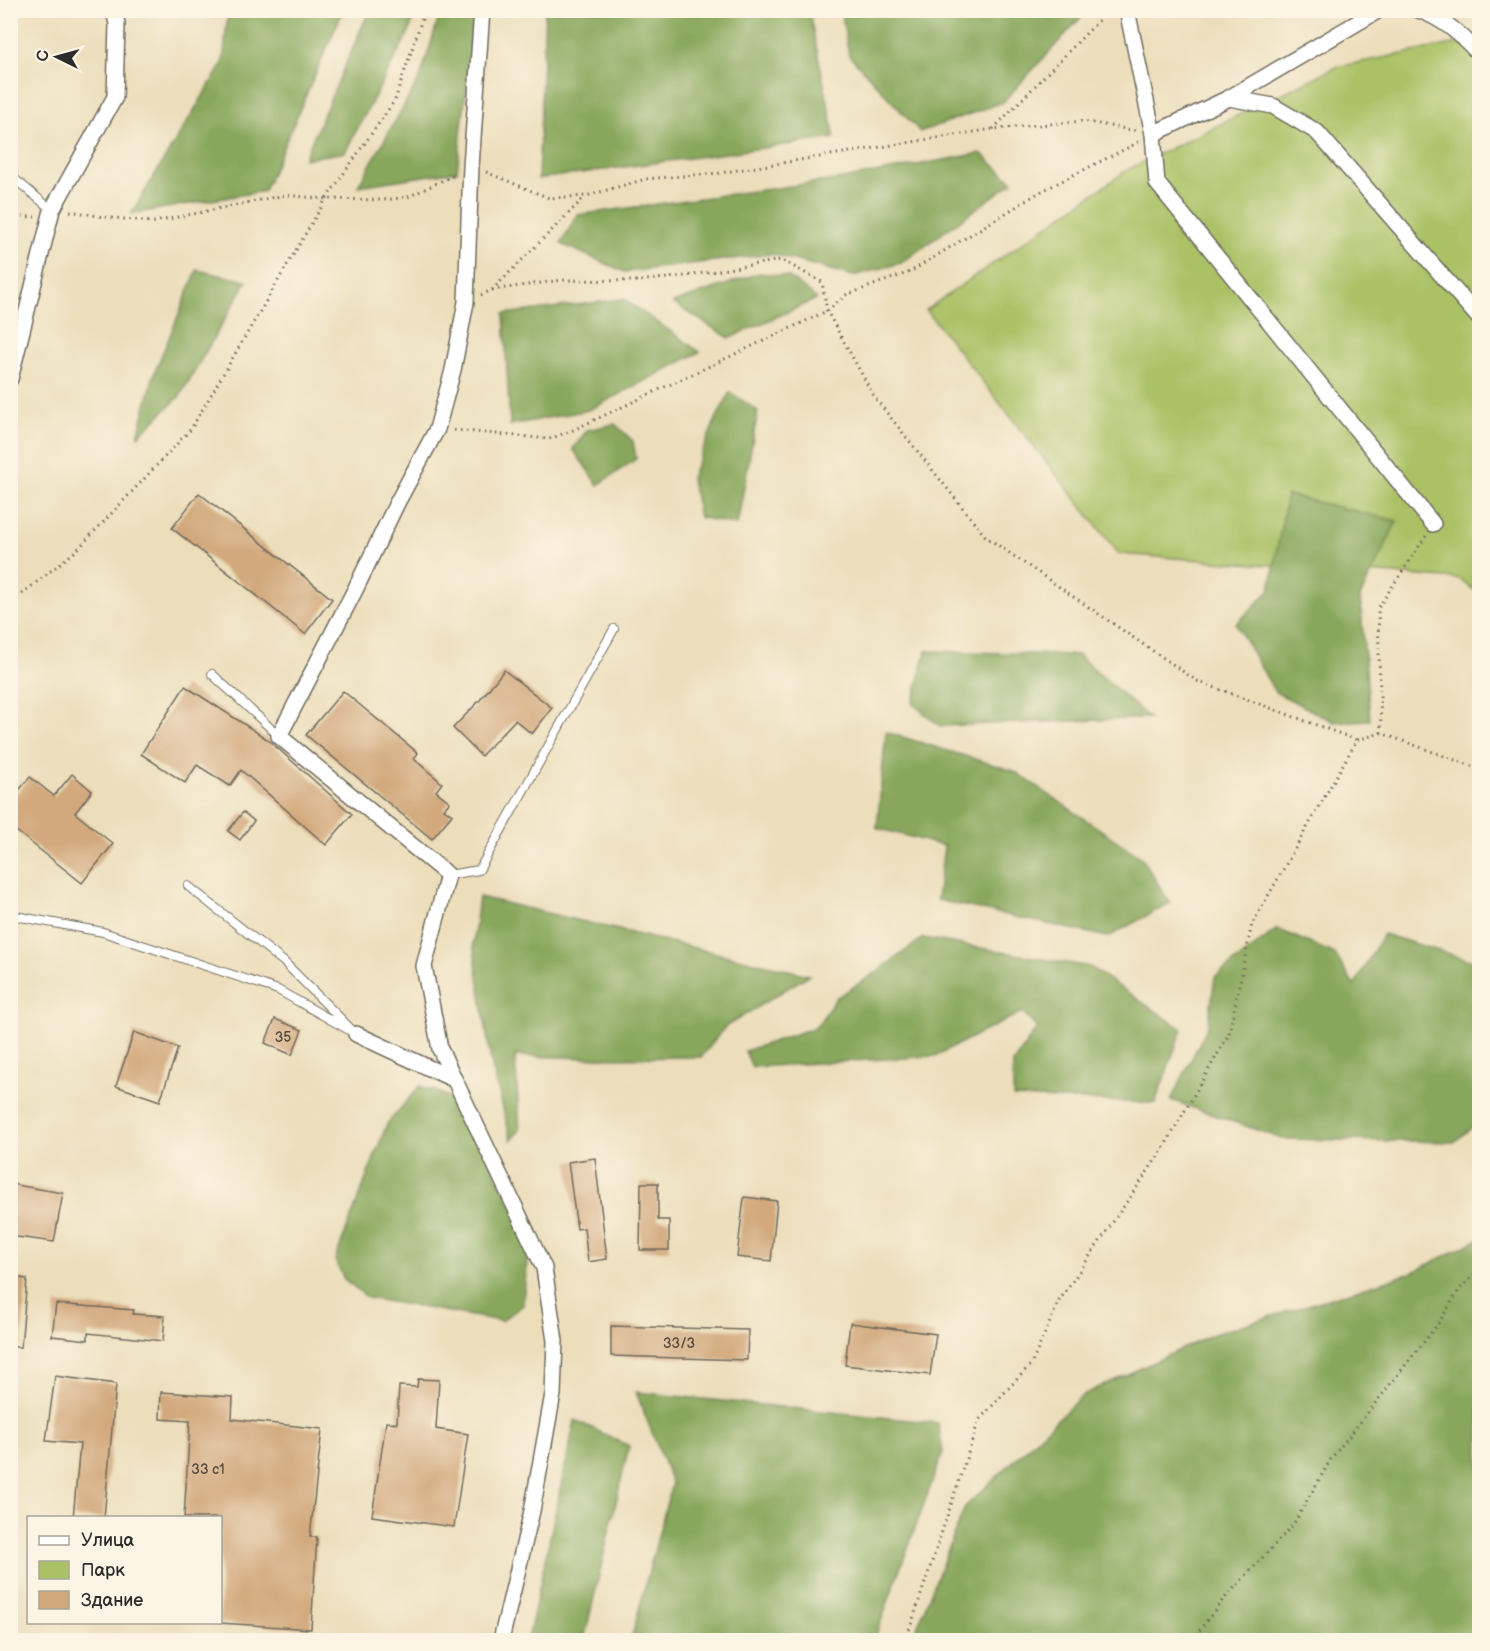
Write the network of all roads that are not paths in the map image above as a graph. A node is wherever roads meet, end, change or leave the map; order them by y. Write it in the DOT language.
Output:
graph roads {
  1 [pos="114,10"];
  2 [pos="482,10"];
  3 [pos="1127,10"];
  4 [pos="1379,10"];
  5 [pos="1418,10"];
  6 [pos="1479,55"];
  7 [pos="1229,98"];
  8 [pos="1153,134"];
  9 [pos="10,175"];
  10 [pos="52,210"];
  11 [pos="1479,319"];
  12 [pos="10,379"];
  13 [pos="1433,524"];
  14 [pos="614,629"];
  15 [pos="212,674"];
  16 [pos="279,736"];
  17 [pos="448,875"];
  18 [pos="188,886"];
  19 [pos="10,915"];
  20 [pos="356,1034"];
  21 [pos="453,1078"];
  22 [pos="501,1641"];
  1 -- 10 [label="street"];
  2 -- 16 [label="street"];
  3 -- 8 [label="street"];
  4 -- 7 [label="street"];
  5 -- 6 [label="street"];
  7 -- 8 [label="street"];
  7 -- 11 [label="street"];
  8 -- 13 [label="street"];
  9 -- 10 [label="lane"];
  10 -- 12 [label="street"];
  14 -- 17 [label="lane"];
  15 -- 16 [label="lane"];
  16 -- 17 [label="street"];
  17 -- 21 [label="street"];
  18 -- 20 [label="lane"];
  19 -- 20 [label="lane"];
  20 -- 21 [label="street"];
  21 -- 22 [label="street"];
}
